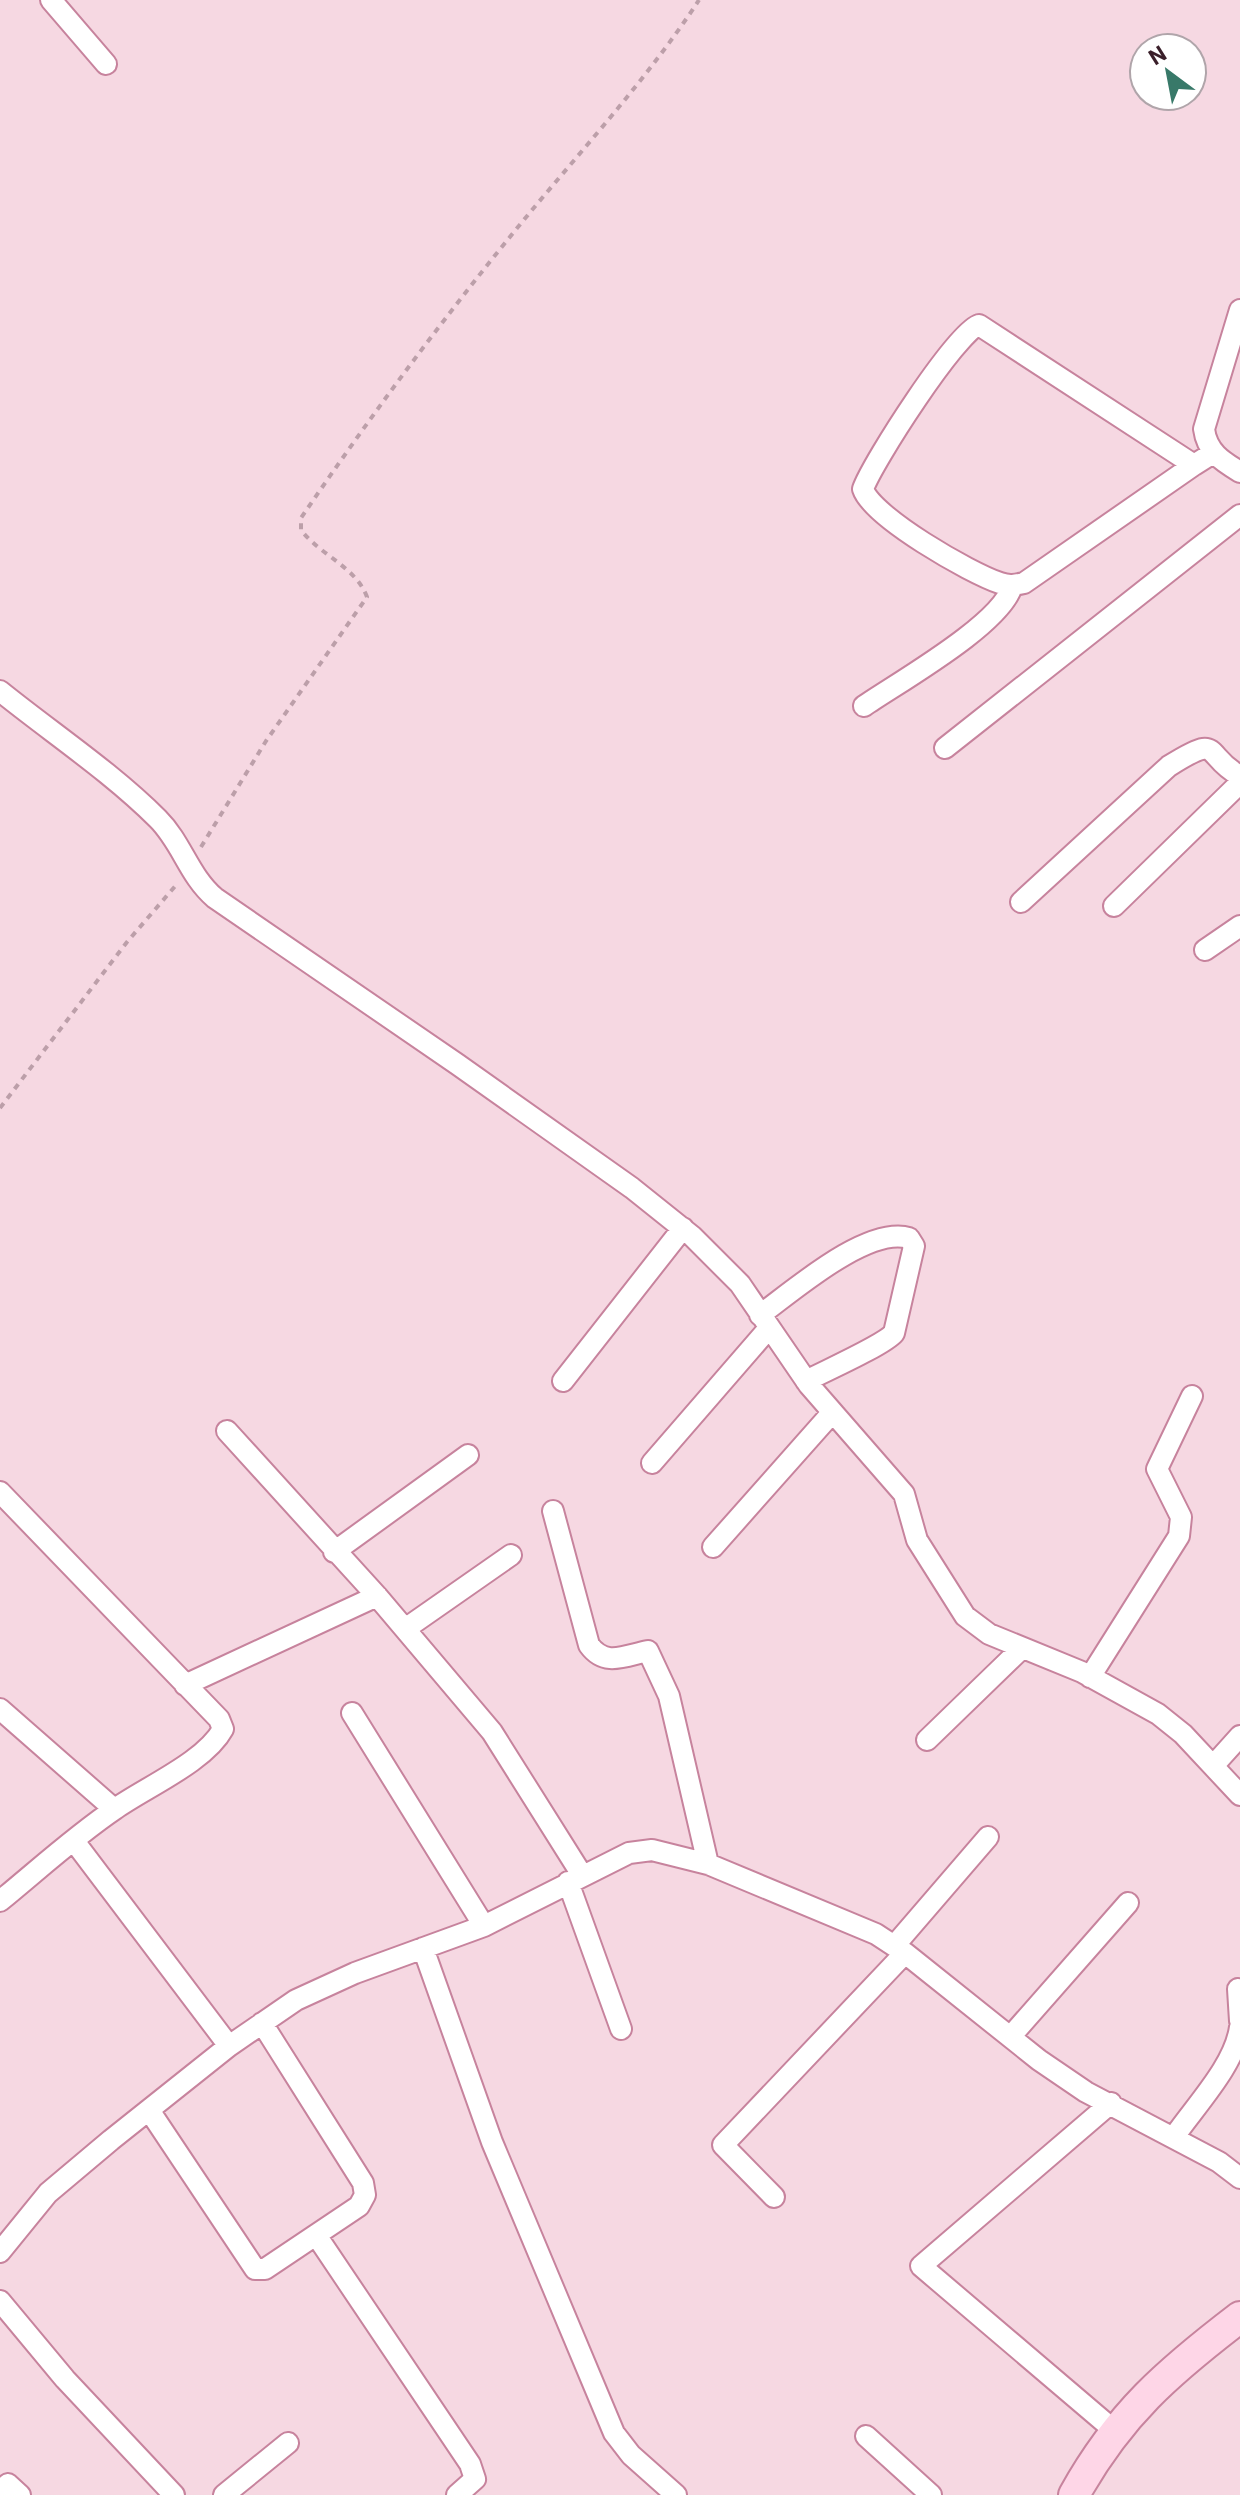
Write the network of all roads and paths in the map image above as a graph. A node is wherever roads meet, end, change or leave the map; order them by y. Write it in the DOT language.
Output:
graph roads {
  1 [pos="51,0"];
  2 [pos="699,0"];
  3 [pos="106,64"];
  4 [pos="1240,310"];
  5 [pos="1213,453"];
  6 [pos="1194,465"];
  7 [pos="1240,472"];
  8 [pos="1240,515"];
  9 [pos="1012,586"];
  10 [pos="0,691"];
  11 [pos="864,706"];
  12 [pos="945,748"];
  13 [pos="1240,776"];
  14 [pos="1240,783"];
  15 [pos="189,866"];
  16 [pos="1021,902"];
  17 [pos="1114,906"];
  18 [pos="1240,926"];
  19 [pos="1205,950"];
  20 [pos="0,1108"];
  21 [pos="683,1228"];
  22 [pos="765,1321"];
  23 [pos="563,1381"];
  24 [pos="806,1381"];
  25 [pos="1192,1396"];
  26 [pos="831,1414"];
  27 [pos="227,1431"];
  28 [pos="468,1455"];
  29 [pos="652,1463"];
  30 [pos="0,1492"];
  31 [pos="553,1511"];
  32 [pos="713,1547"];
  33 [pos="334,1552"];
  34 [pos="511,1555"];
  35 [pos="377,1596"];
  36 [pos="405,1629"];
  37 [pos="1021,1649"];
  38 [pos="1090,1677"];
  39 [pos="185,1685"];
  40 [pos="0,1709"];
  41 [pos="352,1713"];
  42 [pos="1240,1736"];
  43 [pos="927,1740"];
  44 [pos="1213,1766"];
  45 [pos="1240,1795"];
  46 [pos="114,1809"];
  47 [pos="988,1837"];
  48 [pos="74,1841"];
  49 [pos="708,1864"];
  50 [pos="575,1878"];
  51 [pos="0,1901"];
  52 [pos="1128,1903"];
  53 [pos="484,1926"];
  54 [pos="423,1948"];
  55 [pos="900,1949"];
  56 [pos="1238,1989"];
  57 [pos="262,2023"];
  58 [pos="1240,2024"];
  59 [pos="621,2029"];
  60 [pos="1011,2036"];
  61 [pos="229,2046"];
  62 [pos="1111,2103"];
  63 [pos="149,2110"];
  64 [pos="1174,2137"];
  65 [pos="1240,2178"];
  66 [pos="774,2197"];
  67 [pos="316,2235"];
  68 [pos="0,2252"];
  69 [pos="0,2301"];
  70 [pos="1240,2317"];
  71 [pos="1116,2432"];
  72 [pos="866,2436"];
  73 [pos="288,2443"];
  74 [pos="0,2493"];
  75 [pos="20,2495"];
  76 [pos="174,2495"];
  77 [pos="224,2495"];
  78 [pos="457,2495"];
  79 [pos="676,2495"];
  80 [pos="931,2495"];
  81 [pos="1074,2495"];
  1 -- 3 [label="street"];
  2 -- 15 [label="path"];
  4 -- 5 [label="street"];
  5 -- 6 [label="street"];
  5 -- 7 [label="street"];
  6 -- 9 [label="street"];
  6 -- 9 [label="street"];
  8 -- 12 [label="street"];
  9 -- 11 [label="street"];
  10 -- 15 [label="street"];
  13 -- 16 [label="street"];
  14 -- 17 [label="street"];
  15 -- 20 [label="path"];
  15 -- 21 [label="street"];
  18 -- 19 [label="street"];
  21 -- 22 [label="street"];
  21 -- 23 [label="street"];
  22 -- 24 [label="street"];
  22 -- 24 [label="street"];
  22 -- 29 [label="street"];
  24 -- 26 [label="street"];
  25 -- 38 [label="street"];
  26 -- 32 [label="street"];
  26 -- 37 [label="street"];
  27 -- 33 [label="street"];
  28 -- 33 [label="street"];
  30 -- 39 [label="street"];
  31 -- 49 [label="street"];
  33 -- 35 [label="street"];
  34 -- 36 [label="street"];
  35 -- 36 [label="street"];
  35 -- 39 [label="street"];
  36 -- 50 [label="street"];
  37 -- 38 [label="street"];
  37 -- 43 [label="street"];
  38 -- 44 [label="street"];
  39 -- 46 [label="street"];
  40 -- 46 [label="street"];
  41 -- 53 [label="street"];
  42 -- 44 [label="street"];
  44 -- 45 [label="street"];
  46 -- 48 [label="street"];
  47 -- 55 [label="street"];
  48 -- 51 [label="street"];
  48 -- 61 [label="street"];
  49 -- 50 [label="street"];
  49 -- 55 [label="street"];
  50 -- 53 [label="street"];
  50 -- 59 [label="street"];
  52 -- 60 [label="street"];
  53 -- 54 [label="street"];
  54 -- 57 [label="street"];
  54 -- 79 [label="street"];
  55 -- 60 [label="street"];
  55 -- 66 [label="street"];
  56 -- 58 [label="street"];
  57 -- 61 [label="street"];
  57 -- 67 [label="street"];
  58 -- 64 [label="street"];
  60 -- 62 [label="street"];
  61 -- 63 [label="street"];
  62 -- 64 [label="street"];
  62 -- 71 [label="street"];
  63 -- 67 [label="street"];
  63 -- 68 [label="street"];
  64 -- 65 [label="street"];
  67 -- 78 [label="street"];
  69 -- 76 [label="street"];
  70 -- 71 [label="street"];
  71 -- 81 [label="street"];
  72 -- 80 [label="street"];
  73 -- 77 [label="street"];
  74 -- 75 [label="street"];
}
